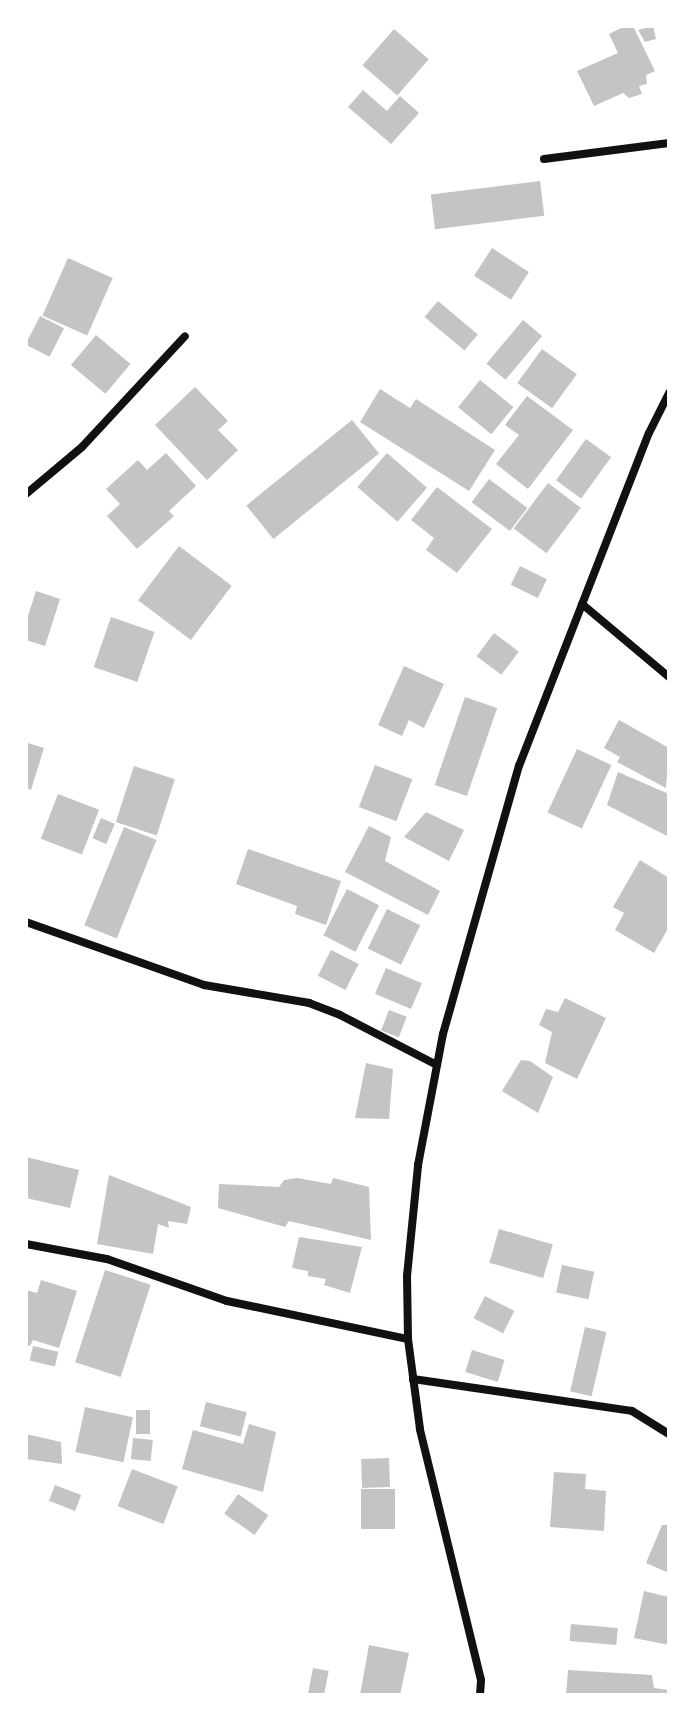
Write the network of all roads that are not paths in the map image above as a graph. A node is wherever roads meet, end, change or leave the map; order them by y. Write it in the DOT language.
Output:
graph roads {
  1 [pos="669,143"];
  2 [pos="544,159"];
  3 [pos="185,336"];
  4 [pos="669,393"];
  5 [pos="26,494"];
  6 [pos="582,604"];
  7 [pos="669,677"];
  8 [pos="26,922"];
  9 [pos="437,1065"];
  10 [pos="26,1244"];
  11 [pos="408,1339"];
  12 [pos="413,1379"];
  13 [pos="669,1434"];
  14 [pos="480,1695"];
  1 -- 2 [label="street"];
  3 -- 5 [label="street"];
  4 -- 6 [label="street"];
  6 -- 7 [label="street"];
  6 -- 9 [label="street"];
  8 -- 9 [label="street"];
  9 -- 11 [label="street"];
  10 -- 11 [label="street"];
  11 -- 12 [label="street"];
  12 -- 13 [label="street"];
  12 -- 14 [label="street"];
}
